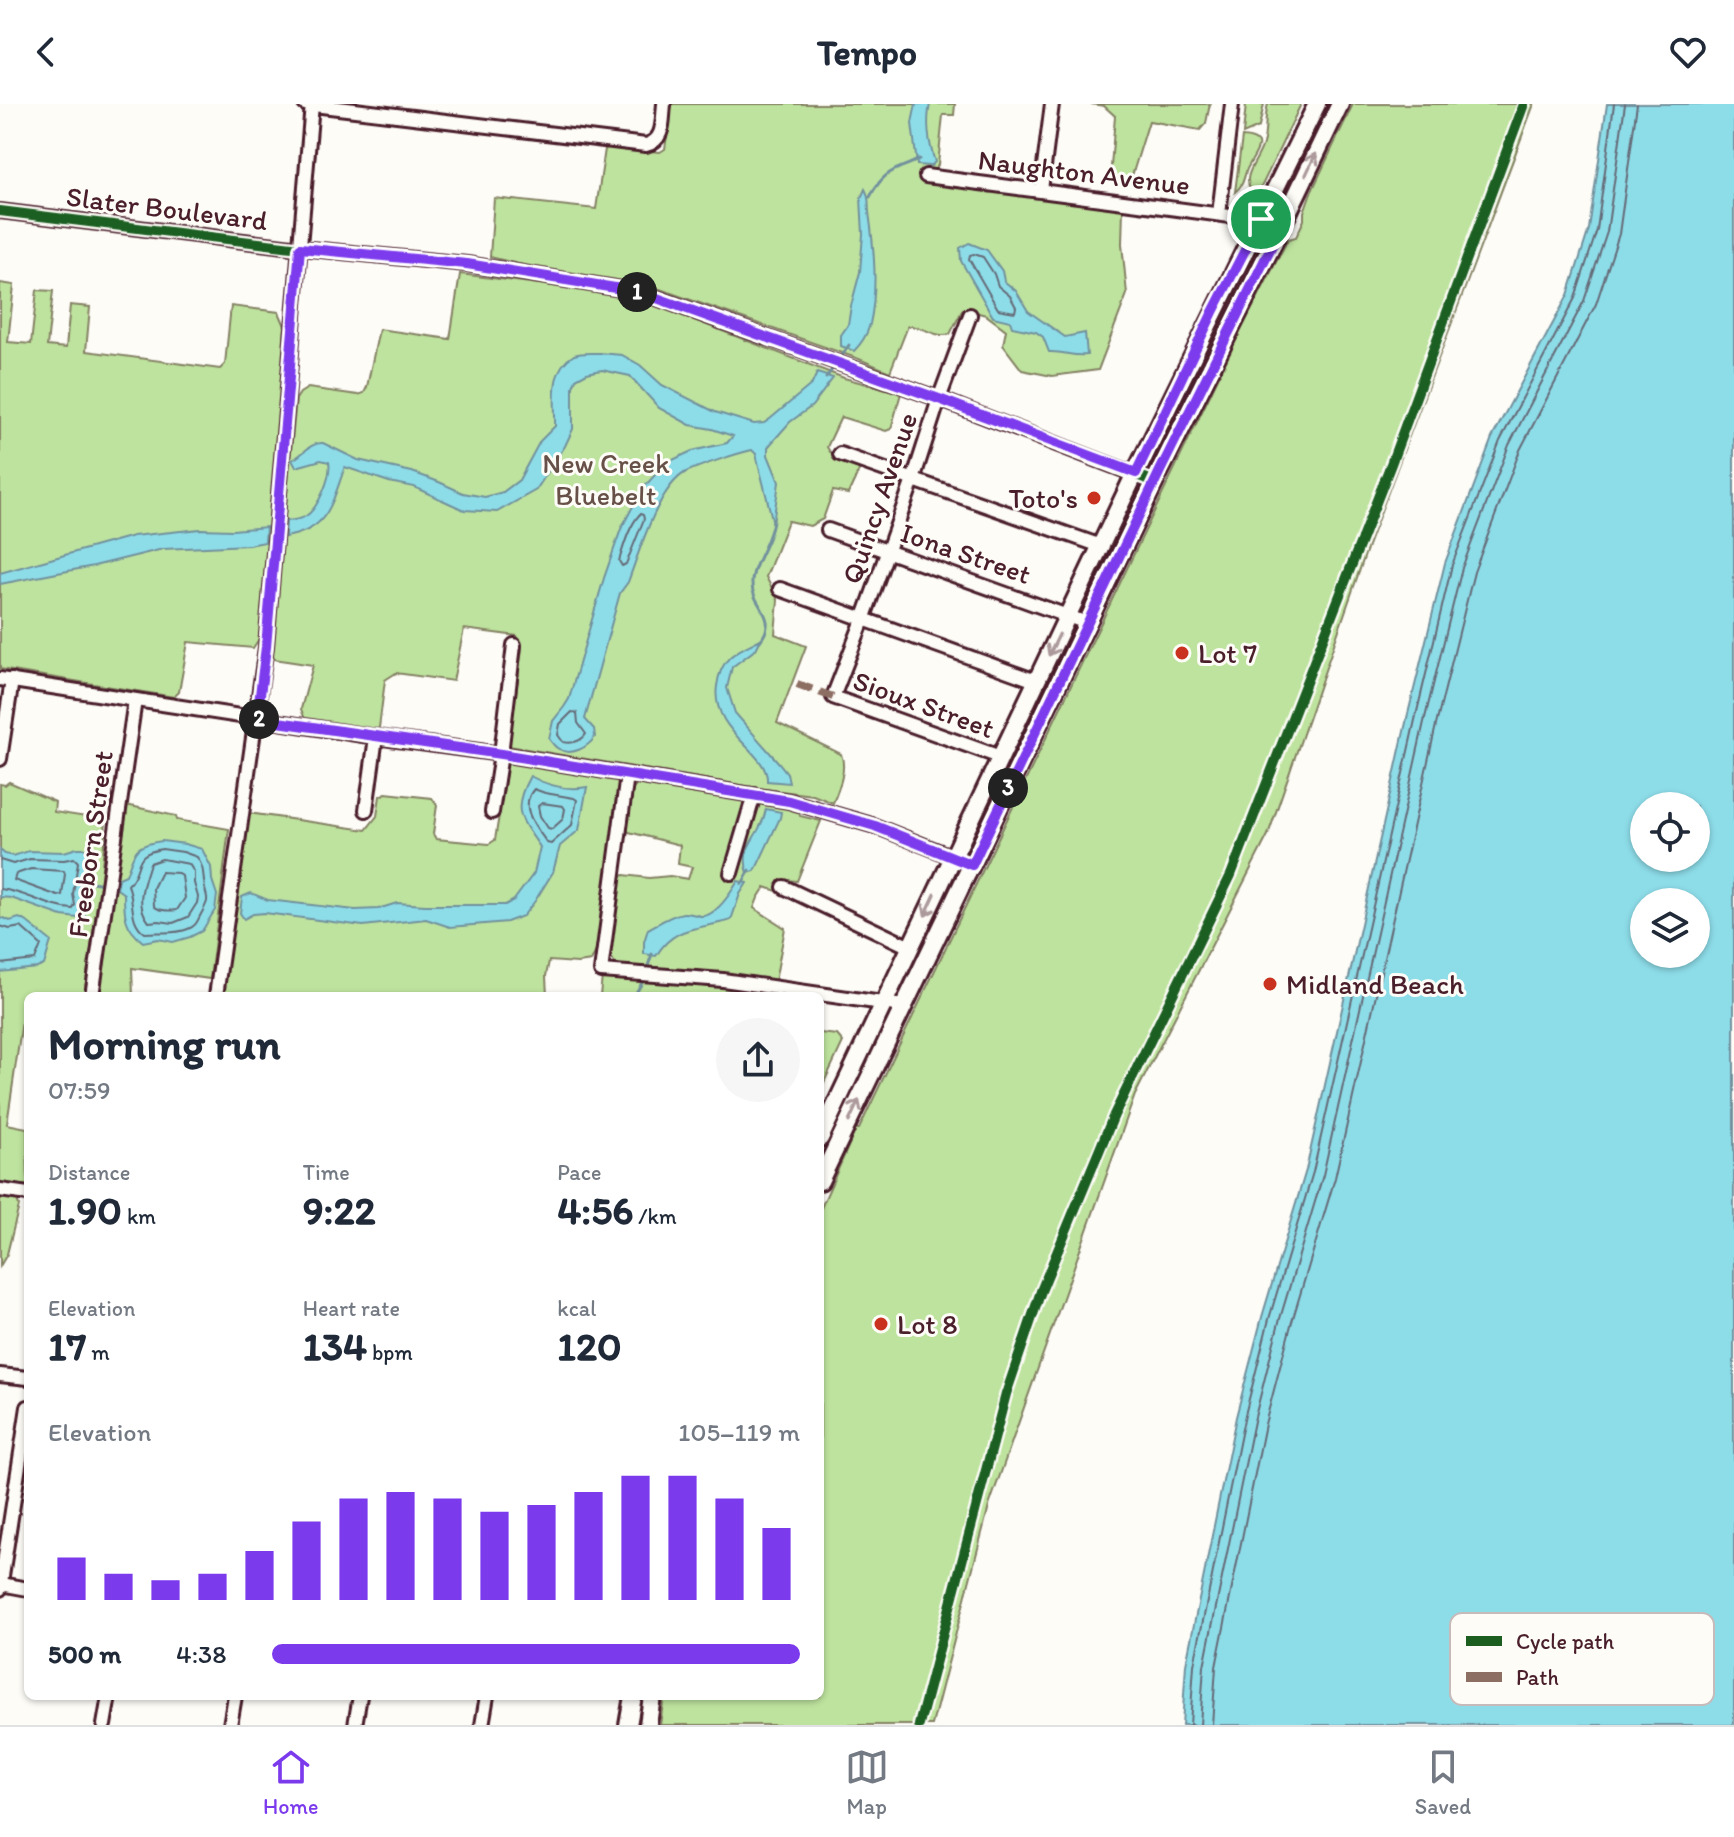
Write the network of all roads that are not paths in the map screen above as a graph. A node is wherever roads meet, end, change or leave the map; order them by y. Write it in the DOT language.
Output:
graph roads {
  1 [pos="305,104"];
  2 [pos="312,104"];
  3 [pos="664,104"];
  4 [pos="1052,104"];
  5 [pos="1232,104"];
  6 [pos="1317,104"];
  7 [pos="1340,104"];
  8 [pos="926,176"];
  9 [pos="1041,190"];
  10 [pos="0,211"];
  11 [pos="1219,214"];
  12 [pos="1261,219"];
  13 [pos="1283,223"];
  14 [pos="300,248"];
  15 [pos="970,315"];
  16 [pos="939,399"];
  17 [pos="840,454"];
  18 [pos="1136,473"];
  19 [pos="913,480"];
  20 [pos="1155,482"];
  21 [pos="828,530"];
  22 [pos="1101,546"];
  23 [pos="887,551"];
  24 [pos="780,589"];
  25 [pos="1069,615"];
  26 [pos="863,620"];
  27 [pos="1087,623"];
  28 [pos="514,645"];
  29 [pos="6,680"];
  30 [pos="1036,681"];
  31 [pos="833,697"];
  32 [pos="135,700"];
  33 [pos="257,719"];
  34 [pos="376,737"];
  35 [pos="501,754"];
  36 [pos="1000,757"];
  37 [pos="0,759"];
  38 [pos="627,775"];
  39 [pos="754,795"];
  40 [pos="366,810"];
  41 [pos="492,812"];
  42 [pos="953,856"];
  43 [pos="972,865"];
  44 [pos="731,873"];
  45 [pos="784,887"];
  46 [pos="910,947"];
  47 [pos="93,992"];
  48 [pos="217,992"];
  49 [pos="803,992"];
  50 [pos="824,995"];
  51 [pos="883,1004"];
  52 [pos="903,1006"];
  53 [pos="895,1023"];
  54 [pos="824,1129"];
  55 [pos="824,1173"];
  56 [pos="0,1190"];
  57 [pos="24,1193"];
  58 [pos="0,1375"];
  59 [pos="24,1378"];
  60 [pos="24,1433"];
  61 [pos="0,1587"];
  62 [pos="24,1589"];
  63 [pos="108,1700"];
  64 [pos="234,1700"];
  65 [pos="359,1700"];
  66 [pos="486,1700"];
  67 [pos="632,1700"];
  68 [pos="651,1700"];
  69 [pos="104,1725"];
  70 [pos="230,1725"];
  71 [pos="355,1725"];
  72 [pos="482,1725"];
  73 [pos="628,1725"];
  74 [pos="648,1725"];
  1 -- 2 [label="street"];
  2 -- 3 [label="street"];
  2 -- 14 [label="street"];
  4 -- 9 [label="street"];
  5 -- 11 [label="street"];
  6 -- 12 [label="main road"];
  13 -- 7 [label="main road, one-way"];
  8 -- 9 [label="street, Naughton Avenue"];
  9 -- 11 [label="street, Naughton Avenue"];
  10 -- 14 [label="street, Slater Boulevard"];
  11 -- 12 [label="street, Naughton Avenue"];
  12 -- 13 [label="street, Naughton Avenue"];
  12 -- 18 [label="main road"];
  13 -- 20 [label="main road"];
  14 -- 16 [label="street, Slater Boulevard"];
  14 -- 33 [label="street"];
  15 -- 16 [label="street, Quincy Avenue"];
  16 -- 18 [label="street, Slater Boulevard"];
  16 -- 19 [label="street, Quincy Avenue"];
  17 -- 19 [label="street"];
  18 -- 20 [label="street, Slater Boulevard"];
  18 -- 22 [label="main road"];
  19 -- 22 [label="street"];
  19 -- 23 [label="street, Quincy Avenue"];
  20 -- 27 [label="main road"];
  21 -- 23 [label="street, Iona Street"];
  22 -- 25 [label="main road"];
  23 -- 25 [label="street, Iona Street"];
  23 -- 26 [label="street, Quincy Avenue"];
  24 -- 26 [label="street"];
  25 -- 27 [label="street, Iona Street"];
  25 -- 30 [label="main road, one-way"];
  26 -- 30 [label="street"];
  26 -- 31 [label="street, Quincy Avenue"];
  27 -- 43 [label="main road"];
  28 -- 35 [label="street"];
  29 -- 32 [label="street"];
  29 -- 37 [label="street"];
  30 -- 36 [label="main road"];
  31 -- 36 [label="street, Sioux Street"];
  32 -- 33 [label="street"];
  32 -- 47 [label="street, Freeborn Street"];
  33 -- 34 [label="street"];
  33 -- 48 [label="street"];
  34 -- 35 [label="street"];
  34 -- 40 [label="street"];
  35 -- 38 [label="street"];
  35 -- 41 [label="street"];
  36 -- 42 [label="main road"];
  38 -- 39 [label="street"];
  38 -- 49 [label="street"];
  39 -- 42 [label="street"];
  39 -- 44 [label="street"];
  42 -- 43 [label="street"];
  42 -- 46 [label="main road, one-way"];
  43 -- 52 [label="main road"];
  45 -- 46 [label="street"];
  46 -- 51 [label="main road"];
  50 -- 51 [label="street"];
  51 -- 52 [label="street"];
  51 -- 53 [label="street"];
  51 -- 54 [label="main road"];
  52 -- 53 [label="main road"];
  55 -- 53 [label="main road, one-way"];
  56 -- 57 [label="street"];
  58 -- 59 [label="street"];
  60 -- 61 [label="street"];
  61 -- 62 [label="street"];
  63 -- 69 [label="street"];
  64 -- 70 [label="street"];
  65 -- 71 [label="street"];
  66 -- 72 [label="street"];
  67 -- 73 [label="main road"];
  68 -- 74 [label="main road"];
}
